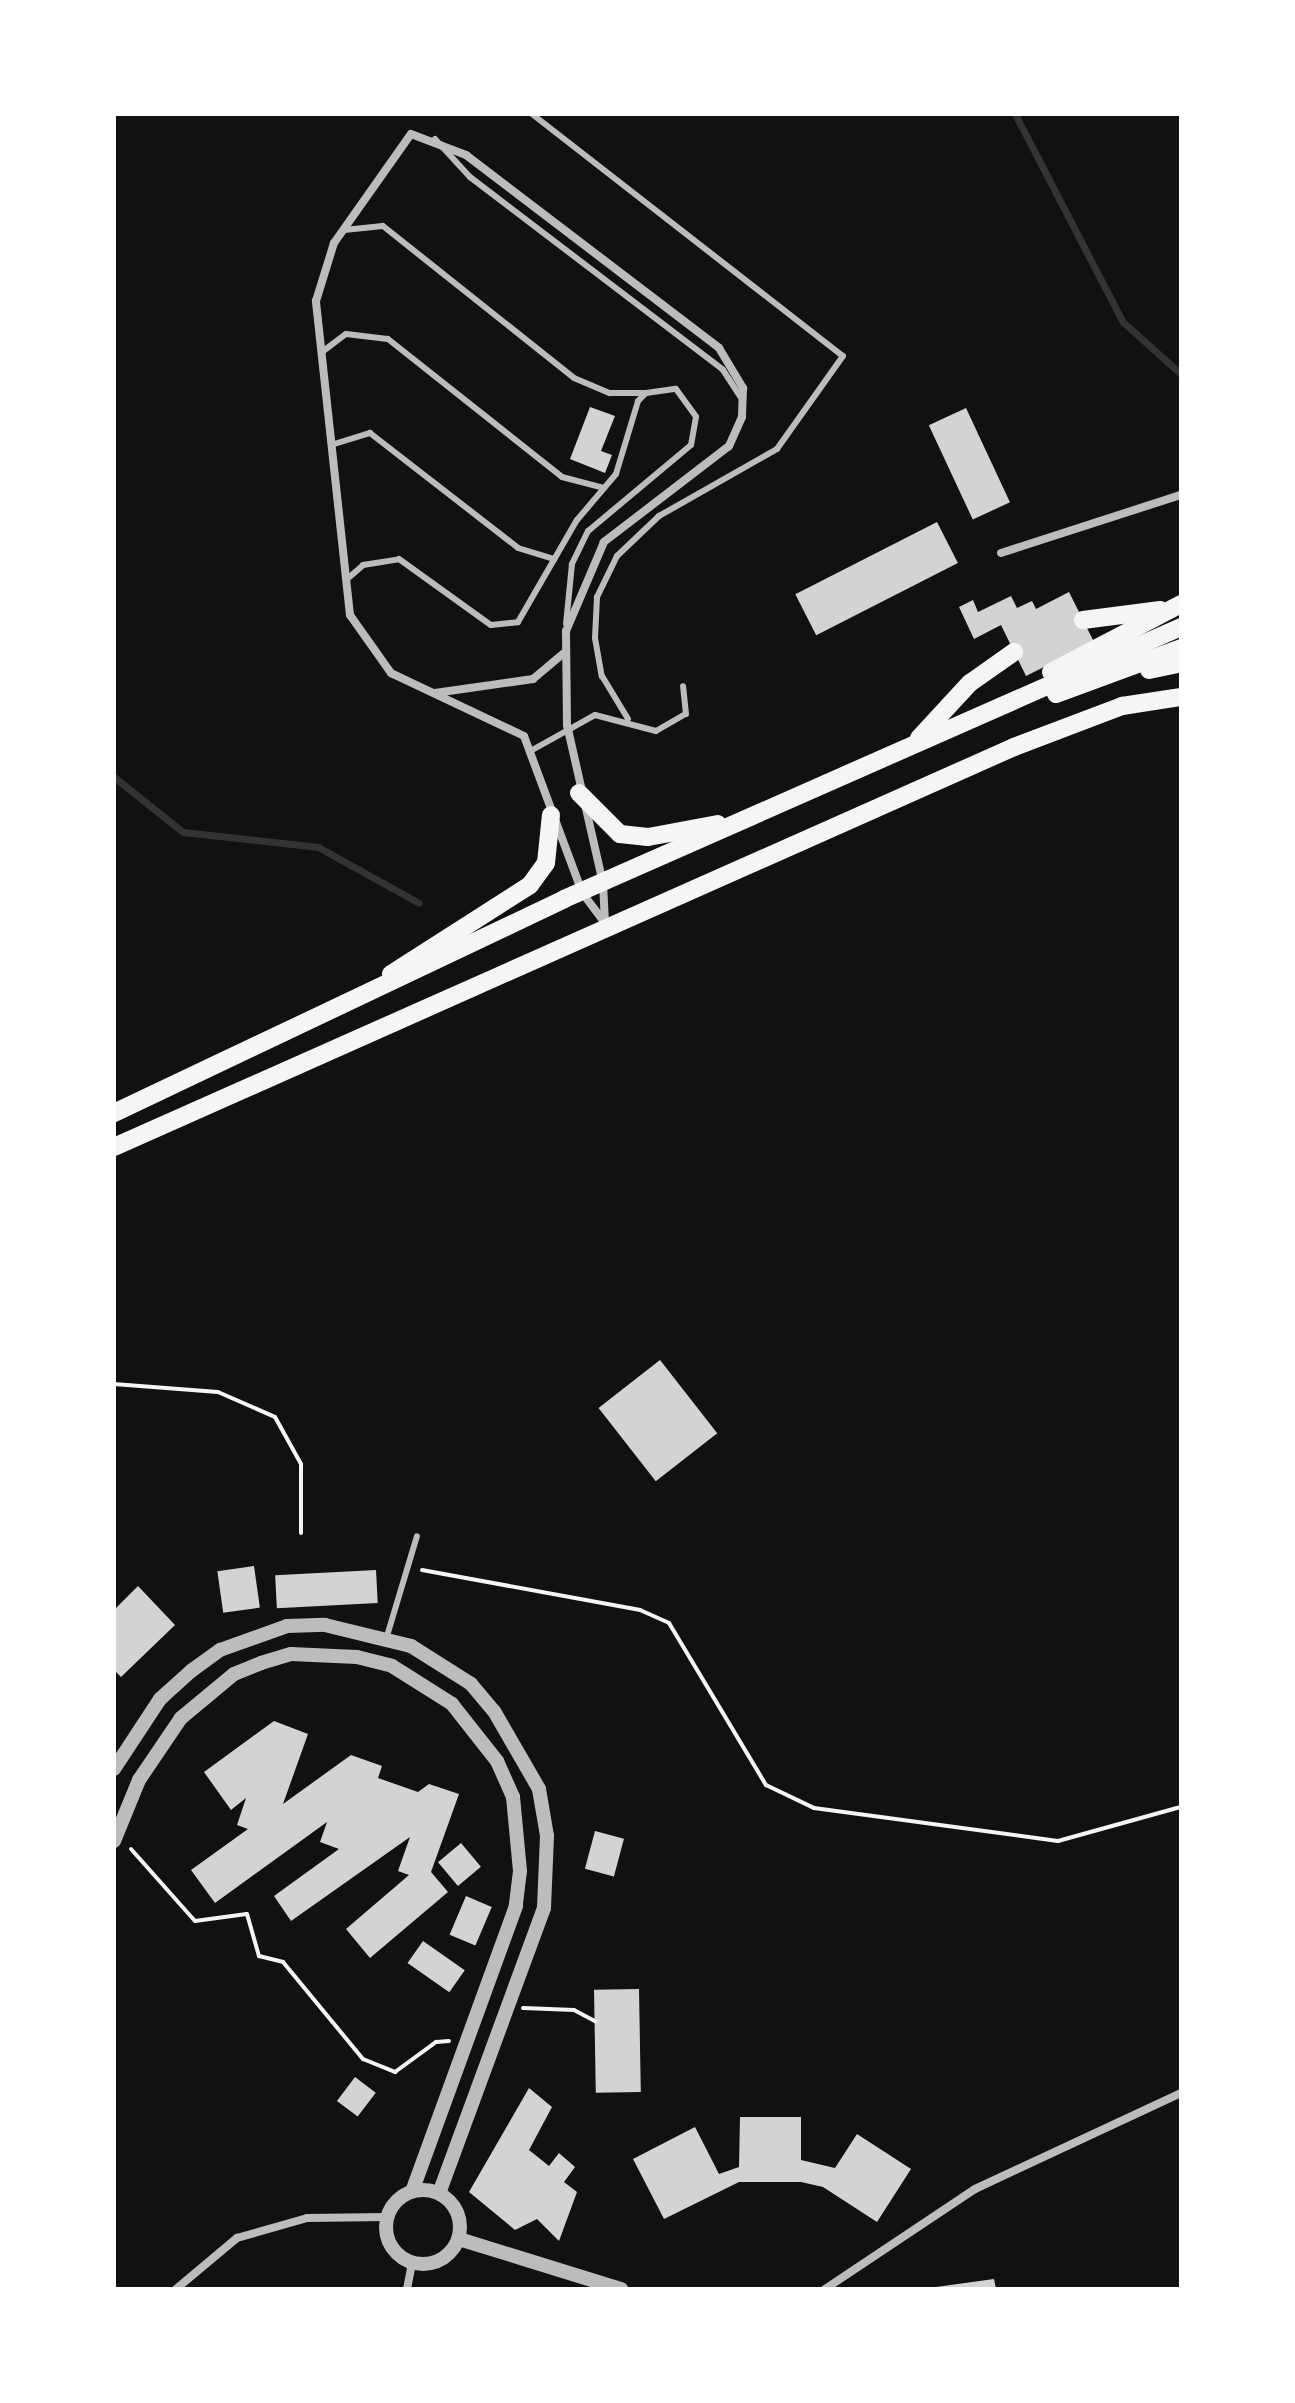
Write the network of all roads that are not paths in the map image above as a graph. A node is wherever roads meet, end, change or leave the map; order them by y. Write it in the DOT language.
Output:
graph roads {
  1 [pos="532,114"];
  2 [pos="435,139"];
  3 [pos="341,232"];
  4 [pos="320,354"];
  5 [pos="646,393"];
  6 [pos="744,402"];
  7 [pos="330,446"];
  8 [pos="604,488"];
  9 [pos="1181,495"];
  10 [pos="1001,553"];
  11 [pos="554,559"];
  12 [pos="344,583"];
  13 [pos="1174,607"];
  14 [pos="1083,620"];
  15 [pos="1181,627"];
  16 [pos="566,631"];
  17 [pos="1181,648"];
  18 [pos="1014,652"];
  19 [pos="564,653"];
  20 [pos="1181,663"];
  21 [pos="1109,676"];
  22 [pos="683,686"];
  23 [pos="426,693"];
  24 [pos="1181,697"];
  25 [pos="628,719"];
  26 [pos="567,725"];
  27 [pos="918,739"];
  28 [pos="534,749"];
  29 [pos="888,755"];
  30 [pos="579,793"];
  31 [pos="551,815"];
  32 [pos="748,818"];
  33 [pos="603,883"];
  34 [pos="582,892"];
  35 [pos="605,923"];
  36 [pos="329,1015"];
  37 [pos="114,1113"];
  38 [pos="114,1147"];
  39 [pos="417,1536"];
  40 [pos="387,1636"];
  41 [pos="378,1662"];
  42 [pos="114,1769"];
  43 [pos="115,1839"];
  44 [pos="1181,2093"];
  45 [pos="412,2191"];
  46 [pos="439,2193"];
  47 [pos="387,2217"];
  48 [pos="459,2239"];
  49 [pos="412,2263"];
  50 [pos="176,2289"];
  51 [pos="407,2289"];
  52 [pos="621,2289"];
  53 [pos="825,2289"];
  1 -- 25 [label="lane"];
  2 -- 3 [label="street"];
  2 -- 6 [label="lane"];
  2 -- 6 [label="street"];
  3 -- 4 [label="street"];
  3 -- 5 [label="lane"];
  4 -- 7 [label="street"];
  4 -- 8 [label="lane"];
  5 -- 8 [label="lane"];
  5 -- 16 [label="lane"];
  6 -- 16 [label="street"];
  7 -- 11 [label="lane"];
  7 -- 12 [label="street"];
  8 -- 11 [label="lane"];
  9 -- 10 [label="street"];
  11 -- 12 [label="lane"];
  12 -- 23 [label="street"];
  13 -- 14 [label="main road"];
  13 -- 27 [label="main road"];
  15 -- 29 [label="main road"];
  16 -- 19 [label="street"];
  17 -- 21 [label="main road"];
  18 -- 27 [label="main road"];
  19 -- 23 [label="street"];
  19 -- 26 [label="street"];
  20 -- 21 [label="main road"];
  21 -- 29 [label="main road"];
  22 -- 25 [label="lane"];
  23 -- 28 [label="street"];
  24 -- 35 [label="main road"];
  25 -- 26 [label="lane"];
  26 -- 28 [label="lane"];
  26 -- 30 [label="street"];
  27 -- 29 [label="main road"];
  28 -- 31 [label="street"];
  29 -- 32 [label="main road"];
  30 -- 32 [label="main road"];
  30 -- 33 [label="street"];
  31 -- 34 [label="street"];
  31 -- 36 [label="main road"];
  32 -- 33 [label="main road"];
  33 -- 34 [label="main road"];
  33 -- 35 [label="street"];
  34 -- 35 [label="street"];
  34 -- 36 [label="main road"];
  35 -- 38 [label="main road"];
  36 -- 37 [label="main road"];
  39 -- 40 [label="lane"];
  40 -- 41 [label="street"];
  40 -- 42 [label="street"];
  40 -- 46 [label="street"];
  41 -- 43 [label="street"];
  41 -- 45 [label="street"];
  44 -- 53 [label="street"];
  45 -- 46 [label="street"];
  45 -- 47 [label="street"];
  46 -- 48 [label="street"];
  47 -- 49 [label="street"];
  47 -- 50 [label="street"];
  48 -- 49 [label="street"];
  48 -- 52 [label="street"];
  49 -- 51 [label="street"];
}
